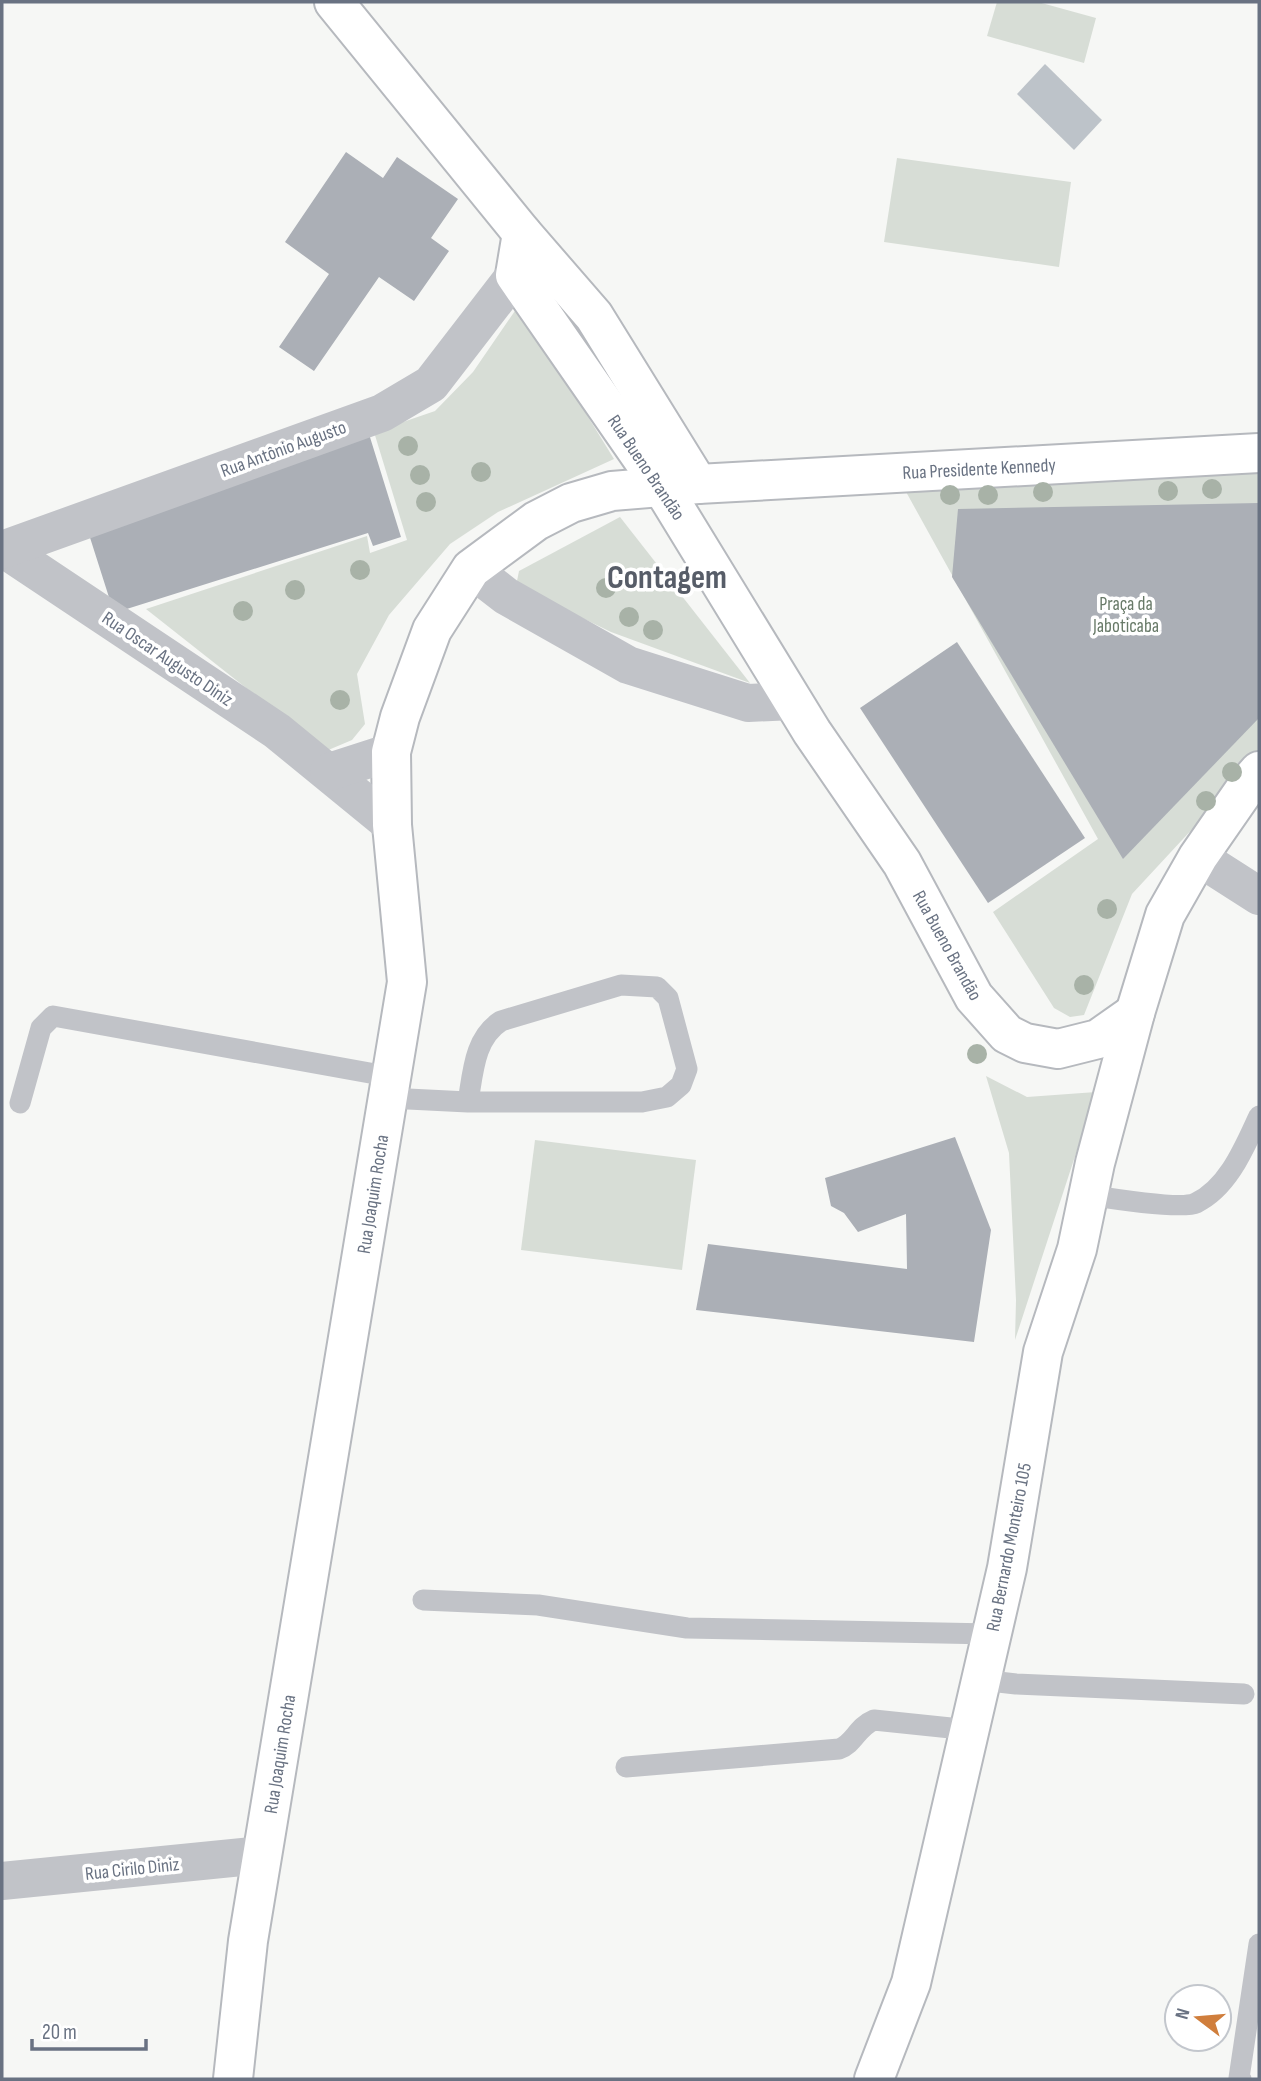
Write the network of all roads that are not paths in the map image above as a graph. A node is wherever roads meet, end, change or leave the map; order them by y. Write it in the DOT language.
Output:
graph roads {
  1 [pos="334,2"];
  2 [pos="523,233"];
  3 [pos="515,275"];
  4 [pos="1259,453"];
  5 [pos="680,485"];
  6 [pos="3,549"];
  7 [pos="471,569"];
  8 [pos="793,701"];
  9 [pos="391,752"];
  10 [pos="1259,771"];
  11 [pos="329,772"];
  12 [pos="392,825"];
  13 [pos="1198,857"];
  14 [pos="1259,896"];
  15 [pos="1135,1013"];
  16 [pos="390,1088"];
  17 [pos="468,1102"];
  18 [pos="20,1103"];
  19 [pos="1259,1116"];
  20 [pos="1088,1195"];
  21 [pos="423,1600"];
  22 [pos="992,1634"];
  23 [pos="981,1680"];
  24 [pos="1244,1694"];
  25 [pos="970,1730"];
  26 [pos="626,1767"];
  27 [pos="262,1855"];
  28 [pos="2,1881"];
  29 [pos="1259,1944"];
  30 [pos="233,2079"];
  31 [pos="874,2079"];
  32 [pos="1241,2079"];
  1 -- 2 [label="main road, Rua Bueno Brandão"];
  2 -- 3 [label="main road"];
  2 -- 5 [label="main road, Rua Bueno Brandão"];
  3 -- 5 [label="main road, Rua Bueno Brandão"];
  3 -- 6 [label="street, Rua Antônio Augusto"];
  4 -- 5 [label="main road, Rua Presidente Kennedy"];
  5 -- 7 [label="main road, Rua Joaquim Rocha"];
  5 -- 8 [label="main road, Rua Bueno Brandão"];
  6 -- 11 [label="street, Rua Oscar Augusto Diniz"];
  7 -- 8 [label="street"];
  7 -- 9 [label="main road, Rua Joaquim Rocha"];
  8 -- 15 [label="main road, Rua Bueno Brandão"];
  9 -- 11 [label="street"];
  9 -- 12 [label="main road, Rua Joaquim Rocha"];
  10 -- 13 [label="main road, Rua Bernardo Monteiro 105"];
  11 -- 12 [label="street, Rua Oscar Augusto Diniz"];
  12 -- 16 [label="main road, Rua Joaquim Rocha"];
  13 -- 14 [label="street"];
  13 -- 15 [label="main road, Rua Bernardo Monteiro 105"];
  15 -- 20 [label="main road, Rua Bernardo Monteiro 105"];
  16 -- 17 [label="lane"];
  16 -- 18 [label="lane"];
  16 -- 27 [label="main road, Rua Joaquim Rocha"];
  17 -- 17 [label="lane"];
  19 -- 20 [label="lane"];
  20 -- 22 [label="main road, Rua Bernardo Monteiro 105"];
  21 -- 22 [label="lane"];
  22 -- 23 [label="main road, Rua Bernardo Monteiro 105"];
  23 -- 24 [label="lane"];
  23 -- 25 [label="main road, Rua Bernardo Monteiro 105"];
  25 -- 26 [label="lane"];
  25 -- 31 [label="main road, Rua Bernardo Monteiro 105"];
  27 -- 28 [label="street, Rua Cirilo Diniz"];
  27 -- 30 [label="main road, Rua Joaquim Rocha"];
  29 -- 32 [label="lane"];
}
